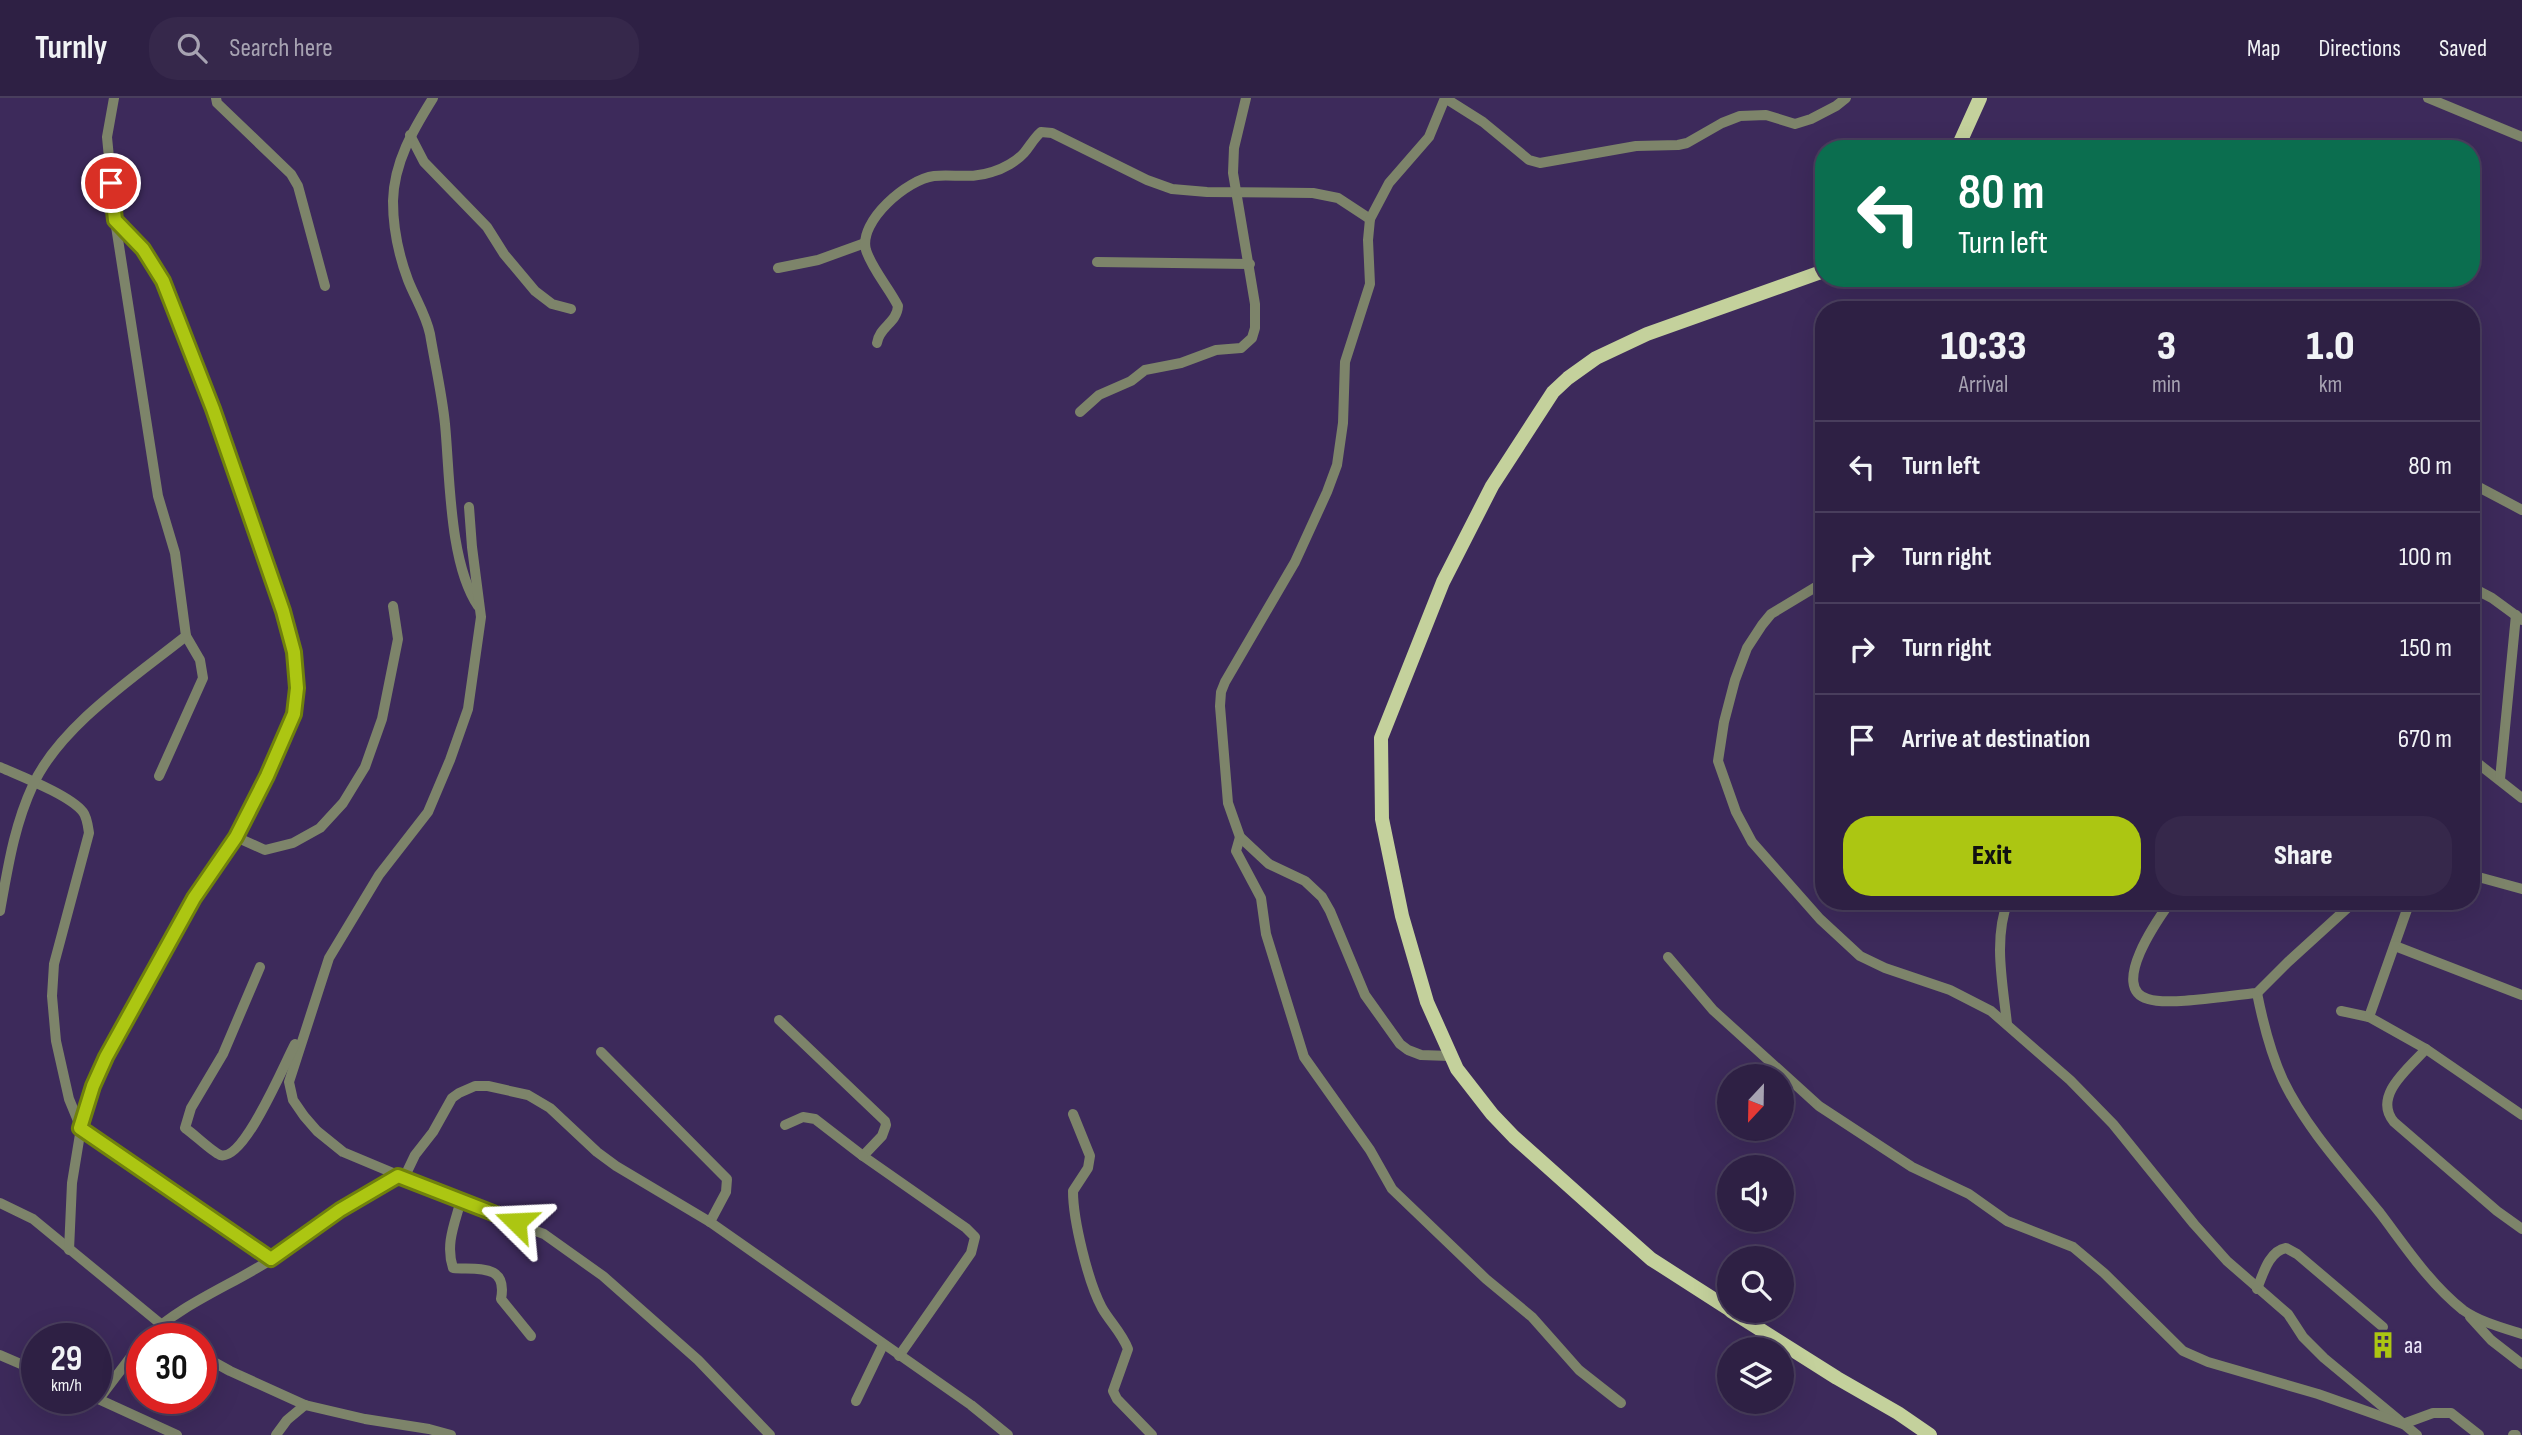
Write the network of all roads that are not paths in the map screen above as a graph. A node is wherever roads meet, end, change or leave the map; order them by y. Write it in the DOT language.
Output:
graph roads {
  1 [pos="114,98"];
  2 [pos="216,98"];
  3 [pos="433,98"];
  4 [pos="1245,98"];
  5 [pos="1445,98"];
  6 [pos="1846,98"];
  7 [pos="1980,98"];
  8 [pos="2428,98"];
  9 [pos="410,135"];
  10 [pos="2522,137"];
  11 [pos="1961,140"];
  12 [pos="1237,191"];
  13 [pos="1370,219"];
  14 [pos="115,220"];
  15 [pos="865,243"];
  16 [pos="1097,261"];
  17 [pos="1250,264"];
  18 [pos="778,268"];
  19 [pos="1815,274"];
  20 [pos="325,286"];
  21 [pos="571,309"];
  22 [pos="877,344"];
  23 [pos="1080,412"];
  24 [pos="2480,487"];
  25 [pos="469,507"];
  26 [pos="2522,510"];
  27 [pos="1815,587"];
  28 [pos="2480,592"];
  29 [pos="393,606"];
  30 [pos="480,608"];
  31 [pos="2519,618"];
  32 [pos="186,636"];
  33 [pos="2480,765"];
  34 [pos="0,766"];
  35 [pos="159,776"];
  36 [pos="2500,779"];
  37 [pos="34,782"];
  38 [pos="2522,797"];
  39 [pos="236,837"];
  40 [pos="1240,837"];
  41 [pos="2480,877"];
  42 [pos="2522,889"];
  43 [pos="2005,910"];
  44 [pos="2165,910"];
  45 [pos="2345,910"];
  46 [pos="2407,910"];
  47 [pos="0,911"];
  48 [pos="2395,946"];
  49 [pos="1668,957"];
  50 [pos="260,967"];
  51 [pos="2257,993"];
  52 [pos="2522,995"];
  53 [pos="2341,1011"];
  54 [pos="2369,1017"];
  55 [pos="779,1020"];
  56 [pos="2007,1024"];
  57 [pos="305,1026"];
  58 [pos="2426,1049"];
  59 [pos="601,1052"];
  60 [pos="1450,1056"];
  61 [pos="1073,1114"];
  62 [pos="2522,1115"];
  63 [pos="785,1125"];
  64 [pos="80,1128"];
  65 [pos="863,1156"];
  66 [pos="401,1177"];
  67 [pos="461,1200"];
  68 [pos="0,1203"];
  69 [pos="710,1222"];
  70 [pos="2522,1229"];
  71 [pos="69,1250"];
  72 [pos="271,1259"];
  73 [pos="2257,1289"];
  74 [pos="1717,1302"];
  75 [pos="2466,1312"];
  76 [pos="160,1323"];
  77 [pos="1750,1323"];
  78 [pos="2383,1327"];
  79 [pos="2522,1334"];
  80 [pos="531,1336"];
  81 [pos="883,1345"];
  82 [pos="0,1355"];
  83 [pos="900,1356"];
  84 [pos="126,1362"];
  85 [pos="21,1364"];
  86 [pos="217,1364"];
  87 [pos="2522,1364"];
  88 [pos="112,1381"];
  89 [pos="856,1401"];
  90 [pos="1622,1403"];
  91 [pos="112,1405"];
  92 [pos="305,1405"];
  93 [pos="2403,1424"];
  94 [pos="177,1435"];
  95 [pos="276,1435"];
  96 [pos="451,1435"];
  97 [pos="769,1435"];
  98 [pos="1007,1435"];
  99 [pos="1152,1435"];
  100 [pos="1930,1435"];
  101 [pos="2417,1435"];
  102 [pos="2479,1435"];
  1 -- 14 [label="street"];
  2 -- 20 [label="street"];
  3 -- 9 [label="street"];
  4 -- 12 [label="street"];
  5 -- 6 [label="street"];
  5 -- 13 [label="street"];
  7 -- 11 [label="main road"];
  8 -- 10 [label="street"];
  9 -- 21 [label="street"];
  9 -- 30 [label="street"];
  12 -- 13 [label="street"];
  12 -- 15 [label="street"];
  12 -- 17 [label="street"];
  13 -- 40 [label="street"];
  14 -- 32 [label="street"];
  14 -- 39 [label="street"];
  15 -- 18 [label="street"];
  15 -- 22 [label="street"];
  16 -- 17 [label="street"];
  17 -- 23 [label="street"];
  19 -- 60 [label="main road"];
  24 -- 26 [label="street"];
  25 -- 30 [label="street"];
  27 -- 56 [label="street"];
  28 -- 31 [label="street"];
  29 -- 39 [label="street"];
  30 -- 57 [label="street"];
  31 -- 36 [label="street"];
  32 -- 35 [label="street"];
  32 -- 37 [label="street"];
  33 -- 36 [label="street"];
  34 -- 37 [label="street"];
  36 -- 38 [label="street"];
  37 -- 47 [label="street"];
  37 -- 64 [label="street"];
  39 -- 64 [label="street"];
  40 -- 60 [label="street"];
  40 -- 90 [label="street"];
  41 -- 42 [label="street"];
  43 -- 56 [label="street"];
  44 -- 51 [label="street"];
  45 -- 51 [label="street"];
  46 -- 48 [label="street"];
  48 -- 52 [label="street"];
  48 -- 54 [label="street"];
  49 -- 93 [label="street"];
  50 -- 57 [label="street"];
  51 -- 75 [label="street"];
  53 -- 54 [label="street"];
  54 -- 58 [label="street"];
  55 -- 65 [label="street"];
  56 -- 73 [label="street"];
  57 -- 66 [label="street"];
  58 -- 62 [label="street"];
  58 -- 70 [label="street"];
  59 -- 69 [label="street"];
  60 -- 74 [label="main road"];
  61 -- 99 [label="street"];
  63 -- 65 [label="street"];
  64 -- 71 [label="street"];
  64 -- 72 [label="street"];
  65 -- 83 [label="street"];
  66 -- 67 [label="street"];
  66 -- 69 [label="street"];
  66 -- 72 [label="street"];
  67 -- 80 [label="street"];
  67 -- 97 [label="street"];
  68 -- 71 [label="street"];
  69 -- 81 [label="street"];
  71 -- 76 [label="street"];
  72 -- 76 [label="street"];
  73 -- 78 [label="street"];
  73 -- 93 [label="street"];
  75 -- 79 [label="street"];
  75 -- 87 [label="street"];
  77 -- 100 [label="main road"];
  81 -- 83 [label="street"];
  81 -- 89 [label="street"];
  82 -- 85 [label="street"];
  83 -- 98 [label="street"];
  84 -- 88 [label="street"];
  86 -- 92 [label="street"];
  91 -- 94 [label="street"];
  92 -- 95 [label="street"];
  92 -- 96 [label="street"];
  93 -- 101 [label="street"];
  93 -- 102 [label="street"];
}
